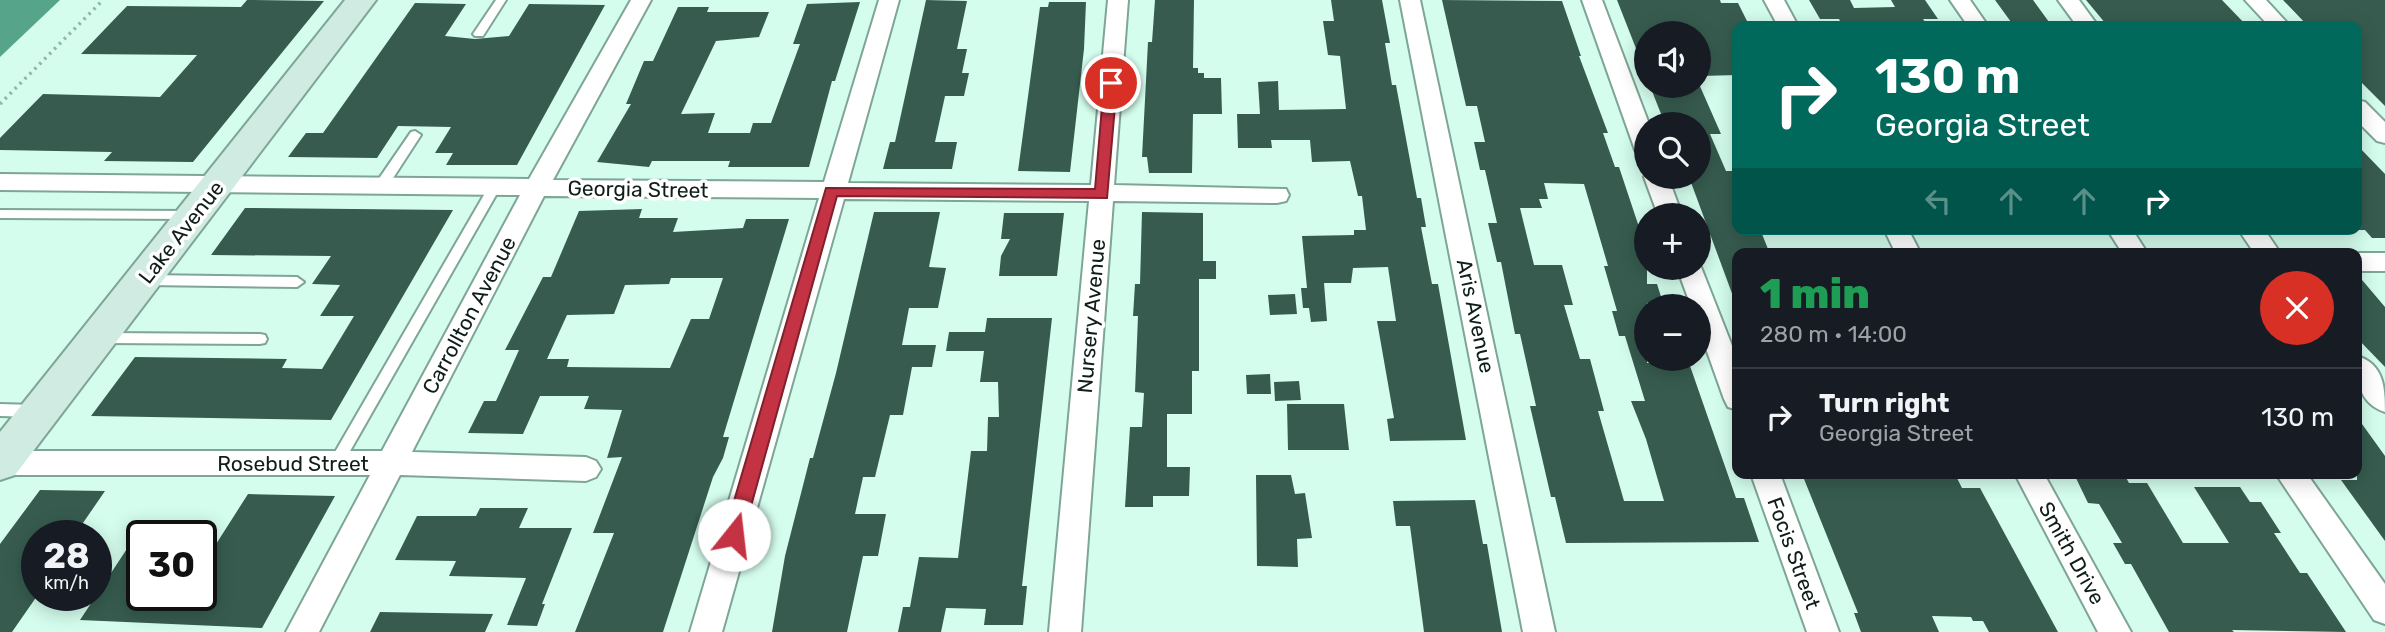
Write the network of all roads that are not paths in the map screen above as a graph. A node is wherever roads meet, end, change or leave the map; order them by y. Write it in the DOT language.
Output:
graph roads {
  1 [pos="361,0"];
  2 [pos="501,0"];
  3 [pos="641,0"];
  4 [pos="889,0"];
  5 [pos="1118,0"];
  6 [pos="1410,0"];
  7 [pos="1592,0"];
  8 [pos="1774,0"];
  9 [pos="1960,0"];
  10 [pos="2068,0"];
  11 [pos="2255,0"];
  12 [pos="1785,21"];
  13 [pos="1975,21"];
  14 [pos="2084,21"];
  15 [pos="2275,21"];
  16 [pos="479,34"];
  17 [pos="2362,112"];
  18 [pos="1634,115"];
  19 [pos="415,135"];
  20 [pos="2385,135"];
  21 [pos="0,182"];
  22 [pos="218,184"];
  23 [pos="381,186"];
  24 [pos="494,188"];
  25 [pos="536,188"];
  26 [pos="832,191"];
  27 [pos="1102,194"];
  28 [pos="1277,195"];
  29 [pos="0,214"];
  30 [pos="194,215"];
  31 [pos="2362,262"];
  32 [pos="2385,262"];
  33 [pos="144,280"];
  34 [pos="1694,280"];
  35 [pos="297,282"];
  36 [pos="98,338"];
  37 [pos="260,339"];
  38 [pos="2362,372"];
  39 [pos="1732,383"];
  40 [pos="2385,401"];
  41 [pos="0,410"];
  42 [pos="40,411"];
  43 [pos="0,463"];
  44 [pos="336,463"];
  45 [pos="391,463"];
  46 [pos="586,469"];
  47 [pos="1767,479"];
  48 [pos="2032,479"];
  49 [pos="2293,479"];
  50 [pos="2385,610"];
  51 [pos="302,632"];
  52 [pos="706,632"];
  53 [pos="1065,632"];
  54 [pos="1539,632"];
  55 [pos="1823,632"];
  56 [pos="2115,632"];
  1 -- 22 [label="street, Lake Avenue"];
  2 -- 16 [label="lane"];
  3 -- 25 [label="street, Carrollton Avenue"];
  4 -- 26 [label="street"];
  5 -- 27 [label="street, Nursery Avenue"];
  6 -- 54 [label="street, Aris Avenue"];
  7 -- 18 [label="street"];
  8 -- 12 [label="street"];
  9 -- 13 [label="street"];
  10 -- 14 [label="street"];
  11 -- 15 [label="street"];
  17 -- 20 [label="street"];
  19 -- 23 [label="lane"];
  21 -- 22 [label="street, Georgia Street"];
  22 -- 23 [label="street, Georgia Street"];
  22 -- 30 [label="street, Lake Avenue"];
  23 -- 24 [label="street, Georgia Street"];
  24 -- 25 [label="street, Georgia Street"];
  24 -- 44 [label="lane"];
  25 -- 26 [label="street, Georgia Street"];
  25 -- 45 [label="street, Carrollton Avenue"];
  26 -- 27 [label="street, Georgia Street"];
  26 -- 52 [label="street"];
  27 -- 28 [label="street, Georgia Street"];
  27 -- 53 [label="street, Nursery Avenue"];
  29 -- 30 [label="lane"];
  30 -- 33 [label="street, Lake Avenue"];
  31 -- 32 [label="street"];
  33 -- 35 [label="lane"];
  33 -- 36 [label="street, Lake Avenue"];
  34 -- 39 [label="street"];
  36 -- 37 [label="lane"];
  36 -- 42 [label="street, Lake Avenue"];
  38 -- 40 [label="street"];
  41 -- 42 [label="lane"];
  42 -- 43 [label="street, Lake Avenue"];
  43 -- 44 [label="street, Rosebud Street"];
  44 -- 45 [label="street, Rosebud Street"];
  45 -- 46 [label="street, Rosebud Street"];
  45 -- 51 [label="street, Carrollton Avenue"];
  47 -- 55 [label="street, Focis Street"];
  48 -- 56 [label="street, Smith Drive"];
  49 -- 50 [label="street"];
}
